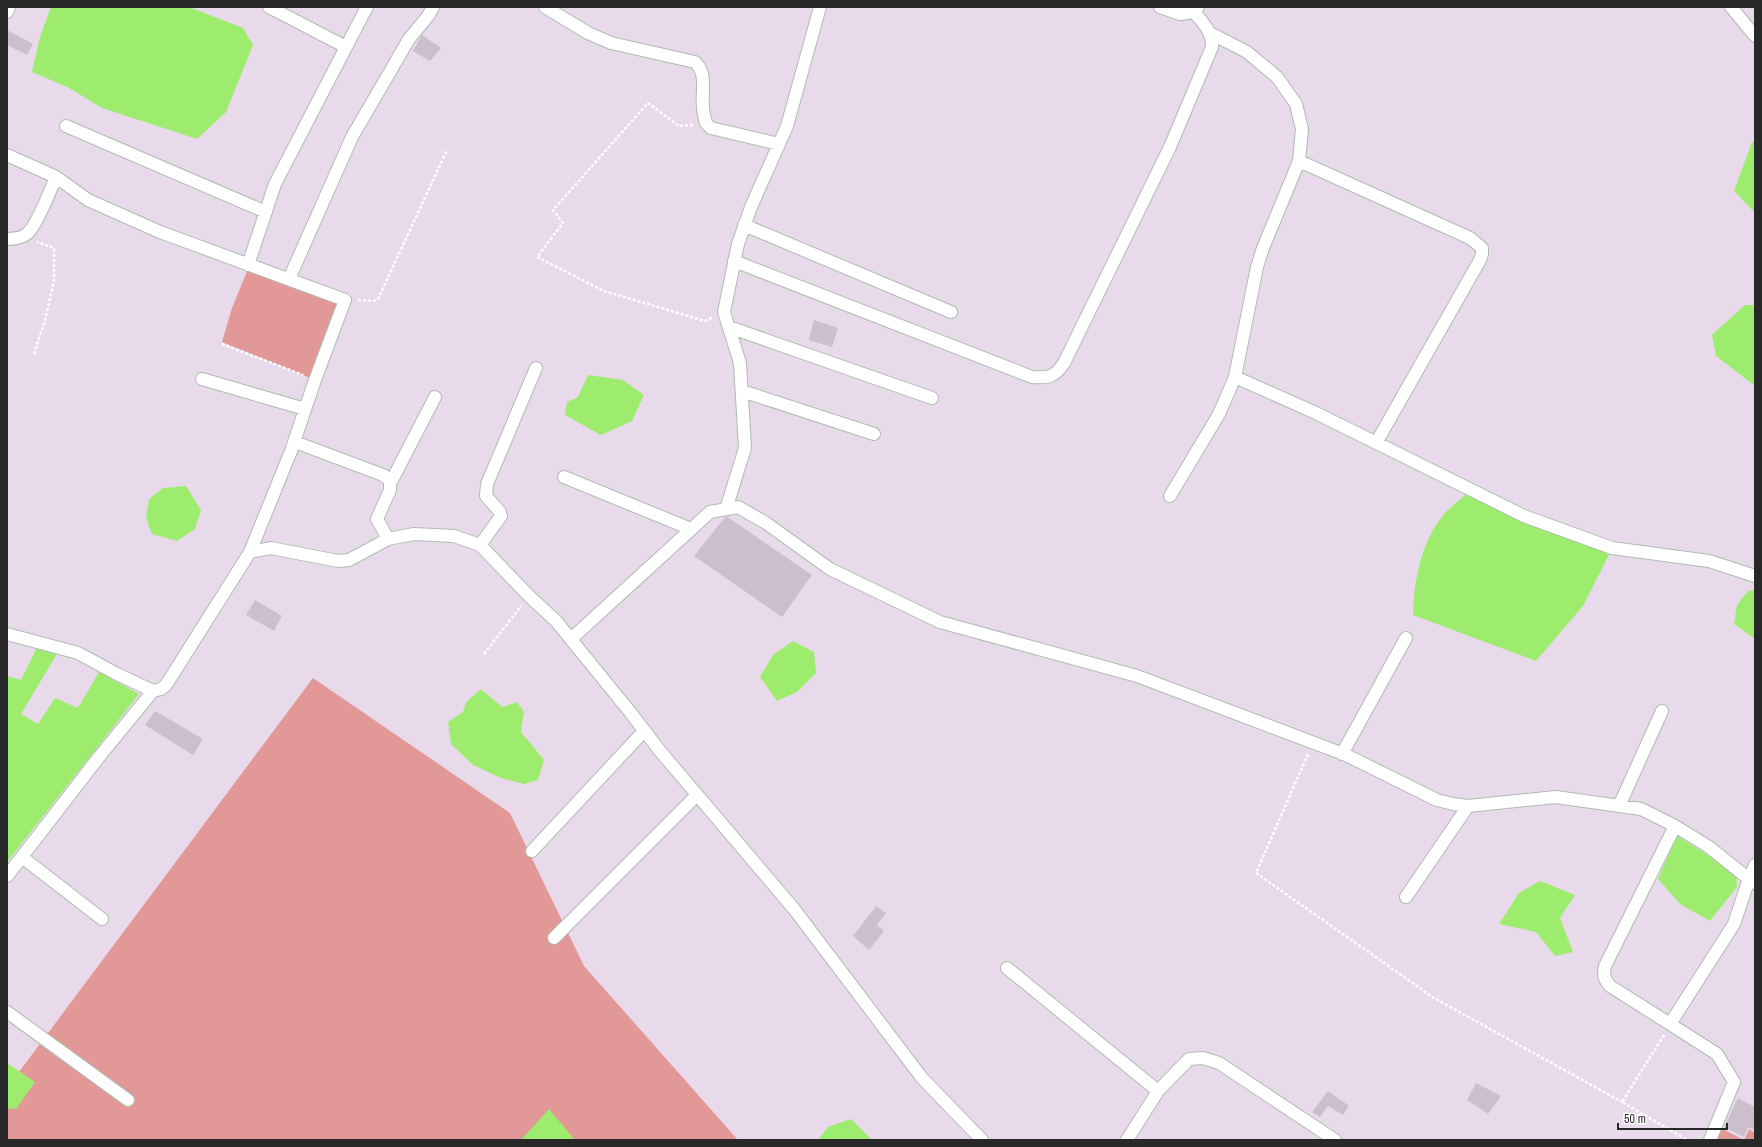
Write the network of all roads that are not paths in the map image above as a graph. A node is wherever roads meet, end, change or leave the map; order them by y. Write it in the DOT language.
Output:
graph roads {
  1 [pos="9,7"];
  2 [pos="269,7"];
  3 [pos="367,7"];
  4 [pos="433,7"];
  5 [pos="546,7"];
  6 [pos="820,7"];
  7 [pos="1160,7"];
  8 [pos="1731,7"];
  9 [pos="1196,9"];
  10 [pos="7,12"];
  11 [pos="1210,33"];
  12 [pos="1755,36"];
  13 [pos="346,47"];
  14 [pos="66,126"];
  15 [pos="779,144"];
  16 [pos="7,156"];
  17 [pos="1299,161"];
  18 [pos="56,177"];
  19 [pos="266,212"];
  20 [pos="744,225"];
  21 [pos="7,239"];
  22 [pos="734,261"];
  23 [pos="248,265"];
  24 [pos="289,278"];
  25 [pos="951,312"];
  26 [pos="729,327"];
  27 [pos="536,368"];
  28 [pos="1235,377"];
  29 [pos="202,379"];
  30 [pos="742,391"];
  31 [pos="435,397"];
  32 [pos="932,398"];
  33 [pos="305,409"];
  34 [pos="874,434"];
  35 [pos="294,442"];
  36 [pos="1376,443"];
  37 [pos="564,477"];
  38 [pos="391,482"];
  39 [pos="1170,496"];
  40 [pos="726,509"];
  41 [pos="691,529"];
  42 [pos="388,539"];
  43 [pos="480,545"];
  44 [pos="250,552"];
  45 [pos="1755,576"];
  46 [pos="7,634"];
  47 [pos="1406,638"];
  48 [pos="571,639"];
  49 [pos="153,692"];
  50 [pos="1662,711"];
  51 [pos="644,731"];
  52 [pos="1342,754"];
  53 [pos="697,795"];
  54 [pos="1468,806"];
  55 [pos="1619,806"];
  56 [pos="1675,826"];
  57 [pos="532,851"];
  58 [pos="22,857"];
  59 [pos="1755,865"];
  60 [pos="7,876"];
  61 [pos="1752,881"];
  62 [pos="1406,897"];
  63 [pos="102,919"];
  64 [pos="554,938"];
  65 [pos="1007,968"];
  66 [pos="7,1012"];
  67 [pos="1670,1024"];
  68 [pos="1158,1091"];
  69 [pos="128,1100"];
  70 [pos="982,1140"];
  71 [pos="1127,1140"];
  72 [pos="1335,1140"];
  73 [pos="1710,1140"];
  1 -- 10 [label="street"];
  2 -- 13 [label="street"];
  3 -- 13 [label="street"];
  4 -- 24 [label="street"];
  5 -- 15 [label="street"];
  6 -- 15 [label="street"];
  7 -- 9 [label="street"];
  8 -- 12 [label="street"];
  9 -- 11 [label="street"];
  11 -- 17 [label="street"];
  11 -- 22 [label="street"];
  13 -- 19 [label="street"];
  14 -- 19 [label="street"];
  15 -- 20 [label="street"];
  16 -- 18 [label="street"];
  17 -- 28 [label="street"];
  17 -- 36 [label="street"];
  18 -- 21 [label="street"];
  18 -- 23 [label="street"];
  19 -- 23 [label="street"];
  20 -- 22 [label="street"];
  20 -- 25 [label="street"];
  22 -- 26 [label="street"];
  23 -- 24 [label="street"];
  24 -- 33 [label="street"];
  26 -- 30 [label="street"];
  26 -- 32 [label="street"];
  27 -- 43 [label="street"];
  28 -- 36 [label="street"];
  28 -- 39 [label="street"];
  29 -- 33 [label="street"];
  30 -- 34 [label="street"];
  30 -- 40 [label="street"];
  31 -- 38 [label="street"];
  33 -- 35 [label="street"];
  35 -- 38 [label="street"];
  35 -- 44 [label="street"];
  36 -- 45 [label="street"];
  37 -- 41 [label="street"];
  38 -- 42 [label="street"];
  40 -- 41 [label="street"];
  40 -- 52 [label="street"];
  41 -- 48 [label="street"];
  42 -- 43 [label="street"];
  42 -- 44 [label="street"];
  43 -- 48 [label="street"];
  44 -- 49 [label="street"];
  46 -- 49 [label="street"];
  47 -- 52 [label="street"];
  48 -- 51 [label="street"];
  49 -- 58 [label="street"];
  50 -- 55 [label="street"];
  51 -- 53 [label="street"];
  51 -- 57 [label="street"];
  52 -- 54 [label="street"];
  53 -- 64 [label="street"];
  53 -- 70 [label="street"];
  54 -- 55 [label="street"];
  54 -- 62 [label="street"];
  55 -- 56 [label="street"];
  56 -- 61 [label="street"];
  56 -- 67 [label="street"];
  58 -- 60 [label="street"];
  58 -- 63 [label="street"];
  59 -- 61 [label="street"];
  61 -- 67 [label="street"];
  65 -- 68 [label="street"];
  66 -- 69 [label="street"];
  67 -- 73 [label="street"];
  68 -- 71 [label="street"];
  68 -- 72 [label="street"];
}
